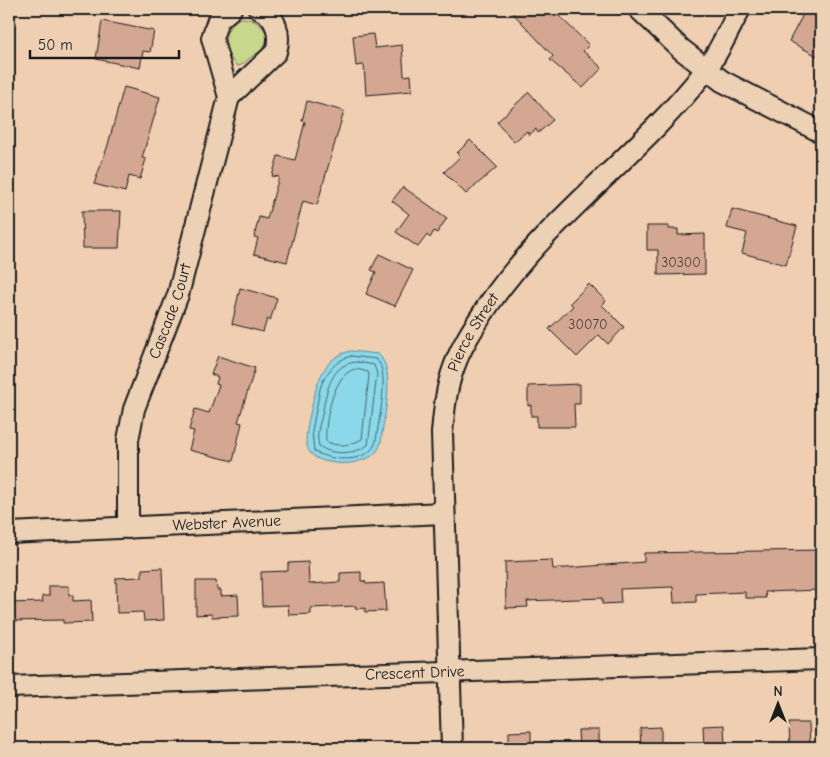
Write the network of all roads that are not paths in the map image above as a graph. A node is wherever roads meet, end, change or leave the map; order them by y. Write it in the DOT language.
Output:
graph roads {
  1 [pos="232,9"];
  2 [pos="259,9"];
  3 [pos="639,9"];
  4 [pos="740,9"];
  5 [pos="706,70"];
  6 [pos="230,96"];
  7 [pos="821,132"];
  8 [pos="444,513"];
  9 [pos="128,528"];
  10 [pos="9,533"];
  11 [pos="821,659"];
  12 [pos="450,671"];
  13 [pos="9,687"];
  14 [pos="452,748"];
  1 -- 6 [label="street"];
  2 -- 6 [label="street"];
  3 -- 5 [label="street"];
  4 -- 5 [label="street, Pierce Street"];
  5 -- 7 [label="street"];
  5 -- 8 [label="street, Pierce Street"];
  6 -- 9 [label="street, Cascade Court"];
  8 -- 9 [label="street, Webster Avenue"];
  8 -- 12 [label="street, Pierce Street"];
  9 -- 10 [label="street, Webster Avenue"];
  11 -- 12 [label="street, Crescent Drive"];
  12 -- 13 [label="street, Crescent Drive"];
  12 -- 14 [label="street, Pierce Street"];
}
